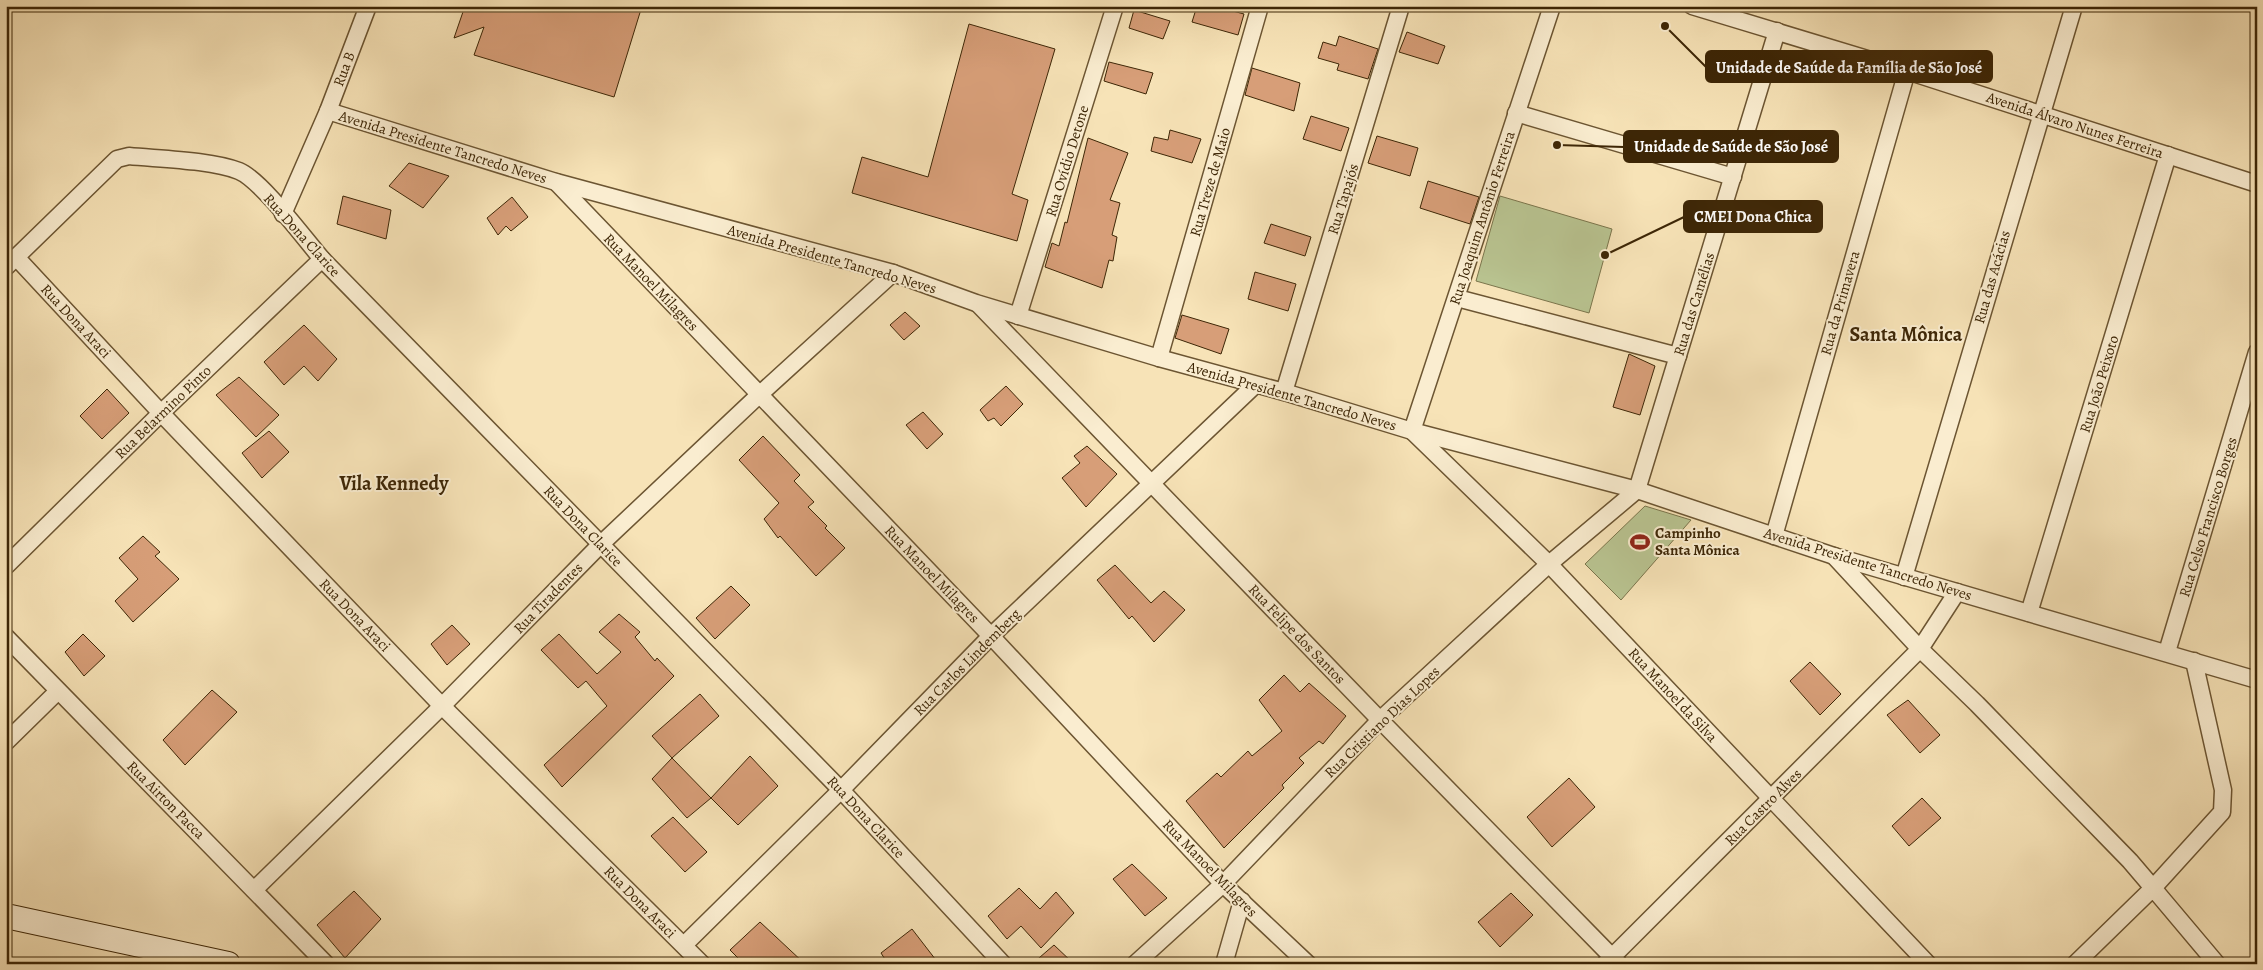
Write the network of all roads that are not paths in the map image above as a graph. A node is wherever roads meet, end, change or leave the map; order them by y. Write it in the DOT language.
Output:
graph roads {
  1 [pos="368,6"];
  2 [pos="1115,6"];
  3 [pos="1260,6"];
  4 [pos="1401,6"];
  5 [pos="1552,6"];
  6 [pos="1692,6"];
  7 [pos="2074,6"];
  8 [pos="1777,31"];
  9 [pos="1907,71"];
  10 [pos="328,111"];
  11 [pos="1516,113"];
  12 [pos="2040,114"];
  13 [pos="2168,156"];
  14 [pos="1733,177"];
  15 [pos="556,182"];
  16 [pos="2257,184"];
  17 [pos="283,214"];
  18 [pos="322,259"];
  19 [pos="11,262"];
  20 [pos="893,273"];
  21 [pos="1457,298"];
  22 [pos="976,302"];
  23 [pos="1018,316"];
  24 [pos="2257,352"];
  25 [pos="1678,356"];
  26 [pos="1160,358"];
  27 [pos="1255,385"];
  28 [pos="1284,392"];
  29 [pos="759,395"];
  30 [pos="161,413"];
  31 [pos="1412,431"];
  32 [pos="1153,484"];
  33 [pos="1637,490"];
  34 [pos="1774,536"];
  35 [pos="601,544"];
  36 [pos="1834,556"];
  37 [pos="1549,564"];
  38 [pos="6,566"];
  39 [pos="1904,577"];
  40 [pos="1957,592"];
  41 [pos="2029,613"];
  42 [pos="992,636"];
  43 [pos="6,637"];
  44 [pos="1920,650"];
  45 [pos="2167,652"];
  46 [pos="2194,660"];
  47 [pos="2257,680"];
  48 [pos="58,691"];
  49 [pos="442,706"];
  50 [pos="1380,720"];
  51 [pos="6,742"];
  52 [pos="841,790"];
  53 [pos="1772,799"];
  54 [pos="1223,884"];
  55 [pos="2153,888"];
  56 [pos="254,890"];
  57 [pos="1242,901"];
  58 [pos="6,916"];
  59 [pos="684,946"];
  60 [pos="1612,961"];
  61 [pos="228,964"];
  62 [pos="326,964"];
  63 [pos="702,964"];
  64 [pos="1003,964"];
  65 [pos="1135,964"];
  66 [pos="1224,964"];
  67 [pos="1308,964"];
  68 [pos="1928,964"];
  69 [pos="2075,964"];
  70 [pos="2217,964"];
  1 -- 10 [label="street, Rua B"];
  2 -- 23 [label="street, Rua Ovídio Detone"];
  3 -- 26 [label="street, Rua Treze de Maio"];
  4 -- 28 [label="street, Rua Tapajós"];
  5 -- 11 [label="street, Rua Joaquim Antônio Ferreira"];
  6 -- 8 [label="street, Avenida Álvaro Nunes Ferreira"];
  7 -- 12 [label="street, Rua das Acácias"];
  8 -- 9 [label="street, Avenida Álvaro Nunes Ferreira"];
  8 -- 14 [label="street, Rua das Camélias"];
  9 -- 12 [label="street, Avenida Álvaro Nunes Ferreira"];
  9 -- 34 [label="street, Rua da Primavera"];
  10 -- 15 [label="street, Avenida Presidente Tancredo Neves"];
  10 -- 17 [label="street, Rua B"];
  11 -- 14 [label="street"];
  11 -- 21 [label="street, Rua Joaquim Antônio Ferreira"];
  12 -- 13 [label="street, Avenida Álvaro Nunes Ferreira"];
  12 -- 39 [label="street, Rua das Acácias"];
  13 -- 16 [label="street, Avenida Álvaro Nunes Ferreira"];
  13 -- 41 [label="street, Rua João Peixoto"];
  14 -- 25 [label="street, Rua das Camélias"];
  15 -- 20 [label="street, Avenida Presidente Tancredo Neves"];
  15 -- 29 [label="street, Rua Manoel Milagres"];
  17 -- 18 [label="street, Rua Dona Clarice"];
  17 -- 19 [label="street, Rua Dona Clarice"];
  18 -- 30 [label="street, Rua Belarmino Pinto"];
  18 -- 35 [label="street, Rua Dona Clarice"];
  19 -- 30 [label="street, Rua Dona Araci"];
  20 -- 22 [label="street, Avenida Presidente Tancredo Neves"];
  20 -- 29 [label="street, Rua Tiradentes"];
  21 -- 25 [label="street"];
  21 -- 31 [label="street, Rua Joaquim Antônio Ferreira"];
  22 -- 23 [label="street, Avenida Presidente Tancredo Neves"];
  22 -- 32 [label="street, Rua Felipe dos Santos"];
  23 -- 26 [label="street, Avenida Presidente Tancredo Neves"];
  24 -- 45 [label="street, Rua Celso Francisco Borges"];
  25 -- 33 [label="street, Rua das Camélias"];
  26 -- 27 [label="street, Avenida Presidente Tancredo Neves"];
  27 -- 28 [label="street, Avenida Presidente Tancredo Neves"];
  27 -- 32 [label="street, Rua Carlos Lindemberg"];
  28 -- 31 [label="street, Avenida Presidente Tancredo Neves"];
  29 -- 35 [label="street, Rua Tiradentes"];
  29 -- 42 [label="street, Rua Manoel Milagres"];
  30 -- 38 [label="street, Rua Belarmino Pinto"];
  30 -- 49 [label="street, Rua Dona Araci"];
  31 -- 33 [label="street, Avenida Presidente Tancredo Neves"];
  31 -- 37 [label="street, Rua Manoel da Silva"];
  32 -- 42 [label="street, Rua Carlos Lindemberg"];
  32 -- 50 [label="street, Rua Felipe dos Santos"];
  33 -- 34 [label="street, Avenida Presidente Tancredo Neves"];
  33 -- 37 [label="street, Rua Cristiano Dias Lopes"];
  34 -- 36 [label="street, Avenida Presidente Tancredo Neves"];
  35 -- 49 [label="street, Rua Tiradentes"];
  35 -- 52 [label="street, Rua Dona Clarice"];
  36 -- 39 [label="street, Avenida Presidente Tancredo Neves"];
  36 -- 44 [label="street"];
  37 -- 50 [label="street, Rua Cristiano Dias Lopes"];
  37 -- 53 [label="street, Rua Manoel da Silva"];
  39 -- 40 [label="street, Avenida Presidente Tancredo Neves"];
  40 -- 41 [label="street, Avenida Presidente Tancredo Neves"];
  40 -- 44 [label="street, Rua Castro Alves"];
  41 -- 45 [label="street, Avenida Presidente Tancredo Neves"];
  42 -- 52 [label="street, Rua Carlos Lindemberg"];
  42 -- 54 [label="street, Rua Manoel Milagres"];
  43 -- 48 [label="street, Rua Airton Pacca"];
  44 -- 53 [label="street, Rua Castro Alves"];
  44 -- 55 [label="street"];
  45 -- 46 [label="street, Avenida Presidente Tancredo Neves"];
  46 -- 47 [label="street, Avenida Presidente Tancredo Neves"];
  46 -- 55 [label="street"];
  48 -- 51 [label="street"];
  48 -- 56 [label="street, Rua Airton Pacca"];
  49 -- 56 [label="street, Rua Tiradentes"];
  49 -- 59 [label="street, Rua Dona Araci"];
  50 -- 54 [label="street, Rua Cristiano Dias Lopes"];
  50 -- 60 [label="street, Rua Felipe dos Santos"];
  52 -- 59 [label="street, Rua Carlos Lindemberg"];
  52 -- 64 [label="street, Rua Dona Clarice"];
  53 -- 60 [label="street, Rua Castro Alves"];
  53 -- 68 [label="street, Rua Manoel da Silva"];
  54 -- 57 [label="street, Rua Manoel Milagres"];
  54 -- 65 [label="street, Rua Cristiano Dias Lopes"];
  55 -- 69 [label="street"];
  55 -- 70 [label="street"];
  56 -- 62 [label="street, Rua Airton Pacca"];
  57 -- 66 [label="street"];
  57 -- 67 [label="street, Rua Manoel Milagres"];
  58 -- 61 [label="street"];
  59 -- 63 [label="street, Rua Dona Araci"];
}
